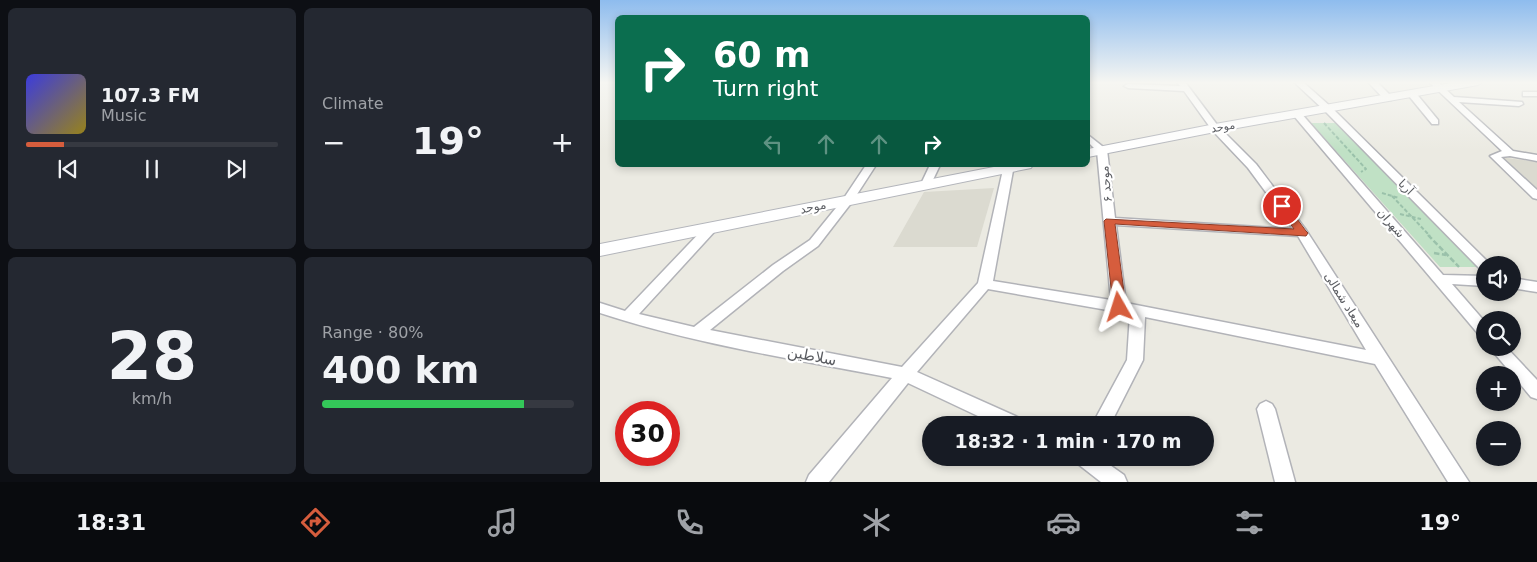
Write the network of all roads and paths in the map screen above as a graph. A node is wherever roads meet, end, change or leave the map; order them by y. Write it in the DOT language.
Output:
graph roads {
  1 [pos="1198,104"];
  2 [pos="1323,104"];
  3 [pos="1353,104"];
  4 [pos="1421,104"];
  5 [pos="1459,104"];
  6 [pos="1328,109"];
  7 [pos="1297,114"];
  8 [pos="1435,122"];
  9 [pos="1324,123"];
  10 [pos="1215,128"];
  11 [pos="1311,131"];
  12 [pos="1336,136"];
  13 [pos="1090,140"];
  14 [pos="1362,142"];
  15 [pos="1102,150"];
  16 [pos="1350,152"];
  17 [pos="1090,153"];
  18 [pos="1510,153"];
  19 [pos="1537,158"];
  20 [pos="1336,160"];
  21 [pos="870,167"];
  22 [pos="934,167"];
  23 [pos="1009,167"];
  24 [pos="1356,183"];
  25 [pos="926,184"];
  26 [pos="1392,196"];
  27 [pos="1537,196"];
  28 [pos="848,200"];
  29 [pos="1424,205"];
  30 [pos="1379,210"];
  31 [pos="1412,217"];
  32 [pos="1110,221"];
  33 [pos="712,228"];
  34 [pos="1448,228"];
  35 [pos="1302,233"];
  36 [pos="1431,238"];
  37 [pos="1411,246"];
  38 [pos="600,250"];
  39 [pos="1476,257"];
  40 [pos="1439,279"];
  41 [pos="1476,279"];
  42 [pos="1476,281"];
  43 [pos="985,284"];
  44 [pos="1521,284"];
  45 [pos="1537,287"];
  46 [pos="1119,307"];
  47 [pos="600,308"];
  48 [pos="1138,310"];
  49 [pos="628,318"];
  50 [pos="1476,322"];
  51 [pos="697,333"];
  52 [pos="1505,356"];
  53 [pos="1381,358"];
  54 [pos="905,374"];
  55 [pos="1537,392"];
  56 [pos="1266,409"];
  57 [pos="996,416"];
  58 [pos="1106,416"];
  59 [pos="1096,466"];
  60 [pos="816,482"];
  61 [pos="1117,482"];
  62 [pos="1285,482"];
  63 [pos="1459,482"];
  1 -- 10 [label="street, میعاد شمالی"];
  2 -- 6 [label="street, آریا"];
  3 -- 6 [label="street, موحد"];
  4 -- 8 [label="street"];
  5 -- 18 [label="street"];
  6 -- 7 [label="street, موحد"];
  6 -- 14 [label="street, آریا"];
  7 -- 10 [label="street, موحد"];
  7 -- 11 [label="street, شهران"];
  9 -- 12 [label="path"];
  10 -- 15 [label="street, موحد"];
  10 -- 35 [label="street, میعاد شمالی"];
  11 -- 12 [label="path"];
  11 -- 20 [label="street, شهران"];
  12 -- 14 [label="path"];
  12 -- 16 [label="path"];
  13 -- 15 [label="street"];
  14 -- 16 [label="path"];
  14 -- 29 [label="street, آریا"];
  15 -- 17 [label="street, موحد"];
  15 -- 32 [label="street, موحد ۶"];
  16 -- 20 [label="path"];
  16 -- 24 [label="path"];
  18 -- 19 [label="street"];
  18 -- 27 [label="street"];
  20 -- 24 [label="street, شهران"];
  21 -- 28 [label="street"];
  22 -- 25 [label="street"];
  23 -- 25 [label="street, موحد"];
  23 -- 43 [label="street"];
  24 -- 26 [label="path"];
  24 -- 30 [label="street, شهران"];
  25 -- 28 [label="street, موحد"];
  26 -- 29 [label="path"];
  26 -- 31 [label="path"];
  28 -- 33 [label="street, موحد"];
  28 -- 51 [label="street"];
  29 -- 34 [label="street, آریا"];
  30 -- 31 [label="path"];
  30 -- 37 [label="street, شهران"];
  31 -- 34 [label="path"];
  31 -- 36 [label="path"];
  32 -- 35 [label="street"];
  32 -- 46 [label="street, موحد ۶"];
  33 -- 38 [label="street, موحد"];
  33 -- 49 [label="street"];
  34 -- 36 [label="path"];
  34 -- 39 [label="street, آریا"];
  35 -- 53 [label="street, میعاد شمالی"];
  36 -- 37 [label="path"];
  36 -- 41 [label="path"];
  37 -- 40 [label="street, شهران"];
  40 -- 42 [label="street"];
  40 -- 50 [label="street, شهران"];
  43 -- 46 [label="street"];
  43 -- 54 [label="street"];
  44 -- 45 [label="street"];
  46 -- 48 [label="street"];
  47 -- 49 [label="street, سلاطین"];
  48 -- 53 [label="street"];
  48 -- 58 [label="street"];
  49 -- 51 [label="street, سلاطین"];
  51 -- 54 [label="street, سلاطین"];
  52 -- 55 [label="street"];
  53 -- 63 [label="street, میعاد شمالی"];
  54 -- 57 [label="street, سلاطین"];
  54 -- 60 [label="street"];
  56 -- 62 [label="street"];
  59 -- 61 [label="street"];
}
